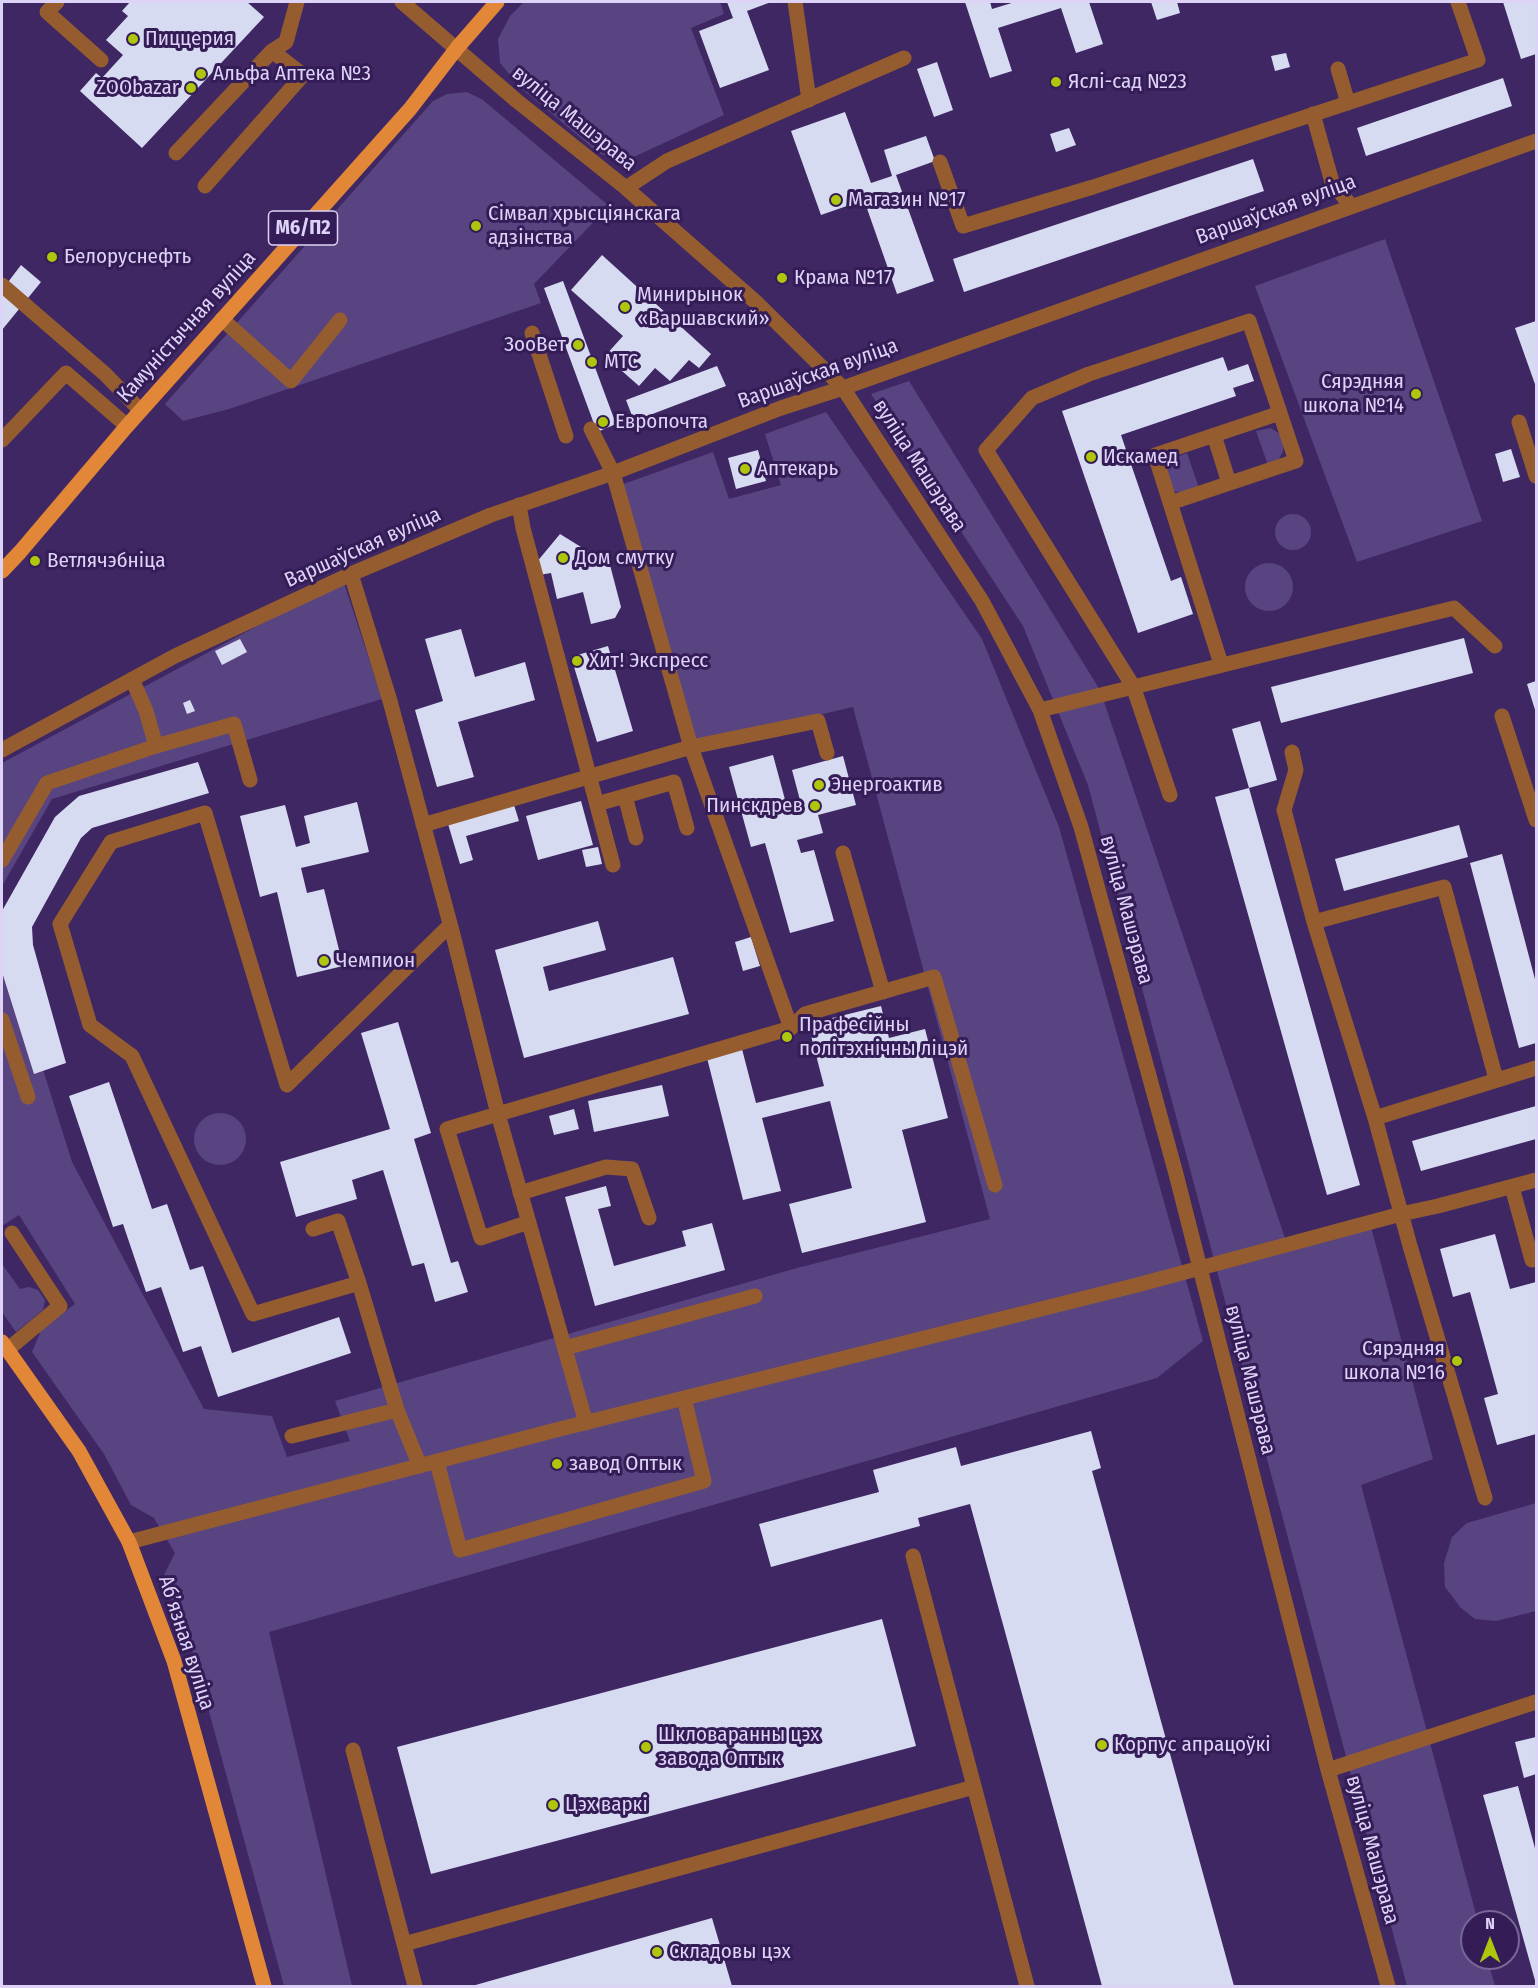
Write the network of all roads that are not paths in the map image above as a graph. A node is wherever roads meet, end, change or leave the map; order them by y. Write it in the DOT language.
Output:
graph roads {
  1 [pos="57,2"];
  2 [pos="297,2"];
  3 [pos="402,2"];
  4 [pos="497,2"];
  5 [pos="795,2"];
  6 [pos="1458,2"];
  7 [pos="457,48"];
  8 [pos="272,51"];
  9 [pos="904,58"];
  10 [pos="101,60"];
  11 [pos="1338,69"];
  12 [pos="809,100"];
  13 [pos="1348,103"];
  14 [pos="1313,114"];
  15 [pos="1536,141"];
  16 [pos="176,153"];
  17 [pos="940,162"];
  18 [pos="205,186"];
  19 [pos="626,188"];
  20 [pos="1351,206"];
  21 [pos="2,285"];
  22 [pos="222,319"];
  23 [pos="340,320"];
  24 [pos="532,333"];
  25 [pos="843,388"];
  26 [pos="141,411"];
  27 [pos="1280,413"];
  28 [pos="1519,422"];
  29 [pos="127,426"];
  30 [pos="591,429"];
  31 [pos="1214,435"];
  32 [pos="566,436"];
  33 [pos="2,440"];
  34 [pos="613,473"];
  35 [pos="1536,476"];
  36 [pos="1229,483"];
  37 [pos="1170,503"];
  38 [pos="519,505"];
  39 [pos="2,571"];
  40 [pos="351,574"];
  41 [pos="1495,646"];
  42 [pos="1221,664"];
  43 [pos="132,680"];
  44 [pos="1133,686"];
  45 [pos="1040,710"];
  46 [pos="1502,716"];
  47 [pos="156,746"];
  48 [pos="691,747"];
  49 [pos="2,750"];
  50 [pos="1292,752"];
  51 [pos="827,753"];
  52 [pos="590,777"];
  53 [pos="250,780"];
  54 [pos="1170,795"];
  55 [pos="625,796"];
  56 [pos="597,804"];
  57 [pos="1536,820"];
  58 [pos="423,825"];
  59 [pos="687,828"];
  60 [pos="636,838"];
  61 [pos="843,853"];
  62 [pos="2,860"];
  63 [pos="613,865"];
  64 [pos="1314,922"];
  65 [pos="450,925"];
  66 [pos="883,992"];
  67 [pos="2,1020"];
  68 [pos="792,1028"];
  69 [pos="1536,1068"];
  70 [pos="1496,1079"];
  71 [pos="28,1097"];
  72 [pos="498,1114"];
  73 [pos="1375,1118"];
  74 [pos="1536,1180"];
  75 [pos="995,1185"];
  76 [pos="1512,1187"];
  77 [pos="520,1193"];
  78 [pos="1401,1214"];
  79 [pos="649,1218"];
  80 [pos="529,1222"];
  81 [pos="313,1229"];
  82 [pos="12,1233"];
  83 [pos="1532,1260"];
  84 [pos="1200,1268"];
  85 [pos="359,1282"];
  86 [pos="755,1296"];
  87 [pos="4,1346"];
  88 [pos="565,1348"];
  89 [pos="684,1398"];
  90 [pos="397,1410"];
  91 [pos="586,1423"];
  92 [pos="292,1436"];
  93 [pos="437,1462"];
  94 [pos="420,1466"];
  95 [pos="1485,1498"];
  96 [pos="129,1542"];
  97 [pos="913,1556"];
  98 [pos="1536,1702"];
  99 [pos="353,1750"];
  100 [pos="1328,1770"];
  101 [pos="974,1787"];
  102 [pos="404,1944"];
  103 [pos="264,1986"];
  104 [pos="415,1986"];
  105 [pos="1027,1986"];
  106 [pos="1388,1986"];
  1 -- 10 [label="street"];
  2 -- 8 [label="street"];
  3 -- 7 [label="street, вуліца Машэрава"];
  4 -- 7 [label="main road, Камуністычная вуліца / М6/П2"];
  5 -- 12 [label="street"];
  6 -- 13 [label="street"];
  7 -- 19 [label="street, вуліца Машэрава"];
  7 -- 22 [label="main road, Камуністычная вуліца / М6/П2"];
  8 -- 16 [label="street"];
  8 -- 18 [label="street"];
  9 -- 12 [label="street"];
  11 -- 13 [label="street"];
  12 -- 19 [label="street"];
  13 -- 14 [label="street"];
  14 -- 17 [label="street"];
  14 -- 20 [label="street"];
  15 -- 20 [label="street, Варшаўская вуліца"];
  19 -- 25 [label="street, вуліца Машэрава"];
  20 -- 25 [label="street, Варшаўская вуліца"];
  21 -- 26 [label="street"];
  22 -- 23 [label="street"];
  22 -- 26 [label="main road, Камуністычная вуліца / М6/П2"];
  24 -- 32 [label="street"];
  25 -- 34 [label="street, Варшаўская вуліца"];
  25 -- 45 [label="street, вуліца Машэрава"];
  26 -- 29 [label="main road, Камуністычная вуліца / М6/П2"];
  27 -- 31 [label="street"];
  27 -- 36 [label="street"];
  27 -- 44 [label="street"];
  28 -- 35 [label="street"];
  29 -- 33 [label="street"];
  29 -- 39 [label="main road, Камуністычная вуліца / М6/П2"];
  30 -- 34 [label="street"];
  31 -- 36 [label="street"];
  31 -- 37 [label="street"];
  34 -- 38 [label="street, Варшаўская вуліца"];
  34 -- 48 [label="street"];
  36 -- 37 [label="street"];
  37 -- 42 [label="street"];
  38 -- 40 [label="street, Варшаўская вуліца"];
  38 -- 52 [label="street"];
  40 -- 43 [label="street, Варшаўская вуліца"];
  40 -- 58 [label="street"];
  41 -- 42 [label="street"];
  42 -- 44 [label="street"];
  43 -- 47 [label="street"];
  43 -- 49 [label="street, Варшаўская вуліца"];
  44 -- 45 [label="street"];
  44 -- 54 [label="street"];
  45 -- 84 [label="street, вуліца Машэрава"];
  46 -- 57 [label="street"];
  47 -- 53 [label="street"];
  47 -- 62 [label="street"];
  48 -- 51 [label="street"];
  48 -- 52 [label="street"];
  48 -- 68 [label="street"];
  50 -- 64 [label="street"];
  52 -- 56 [label="street"];
  52 -- 58 [label="street"];
  55 -- 56 [label="street"];
  55 -- 59 [label="street"];
  55 -- 60 [label="street"];
  56 -- 63 [label="street"];
  58 -- 65 [label="street"];
  61 -- 66 [label="street"];
  64 -- 70 [label="street"];
  64 -- 73 [label="street"];
  65 -- 72 [label="street"];
  65 -- 85 [label="street"];
  66 -- 68 [label="street"];
  66 -- 75 [label="street"];
  67 -- 71 [label="street"];
  68 -- 72 [label="street"];
  69 -- 70 [label="street"];
  70 -- 73 [label="street"];
  72 -- 77 [label="street"];
  72 -- 80 [label="street"];
  73 -- 78 [label="street"];
  74 -- 76 [label="street"];
  76 -- 78 [label="street"];
  76 -- 83 [label="street"];
  77 -- 79 [label="street"];
  77 -- 80 [label="street"];
  78 -- 84 [label="street"];
  78 -- 95 [label="street"];
  80 -- 88 [label="street"];
  81 -- 85 [label="street"];
  82 -- 87 [label="street"];
  84 -- 89 [label="street"];
  84 -- 100 [label="street, вуліца Машэрава"];
  85 -- 90 [label="street"];
  86 -- 88 [label="street"];
  87 -- 96 [label="main road, Абʼязная вуліца"];
  88 -- 91 [label="street"];
  89 -- 91 [label="street"];
  89 -- 93 [label="street"];
  90 -- 92 [label="street"];
  90 -- 94 [label="street"];
  91 -- 93 [label="street"];
  93 -- 94 [label="street"];
  94 -- 96 [label="street"];
  96 -- 103 [label="main road, Абʼязная вуліца"];
  97 -- 101 [label="street"];
  98 -- 100 [label="street"];
  99 -- 102 [label="street"];
  100 -- 106 [label="street, вуліца Машэрава"];
  101 -- 102 [label="street"];
  101 -- 105 [label="street"];
  102 -- 104 [label="street"];
}
